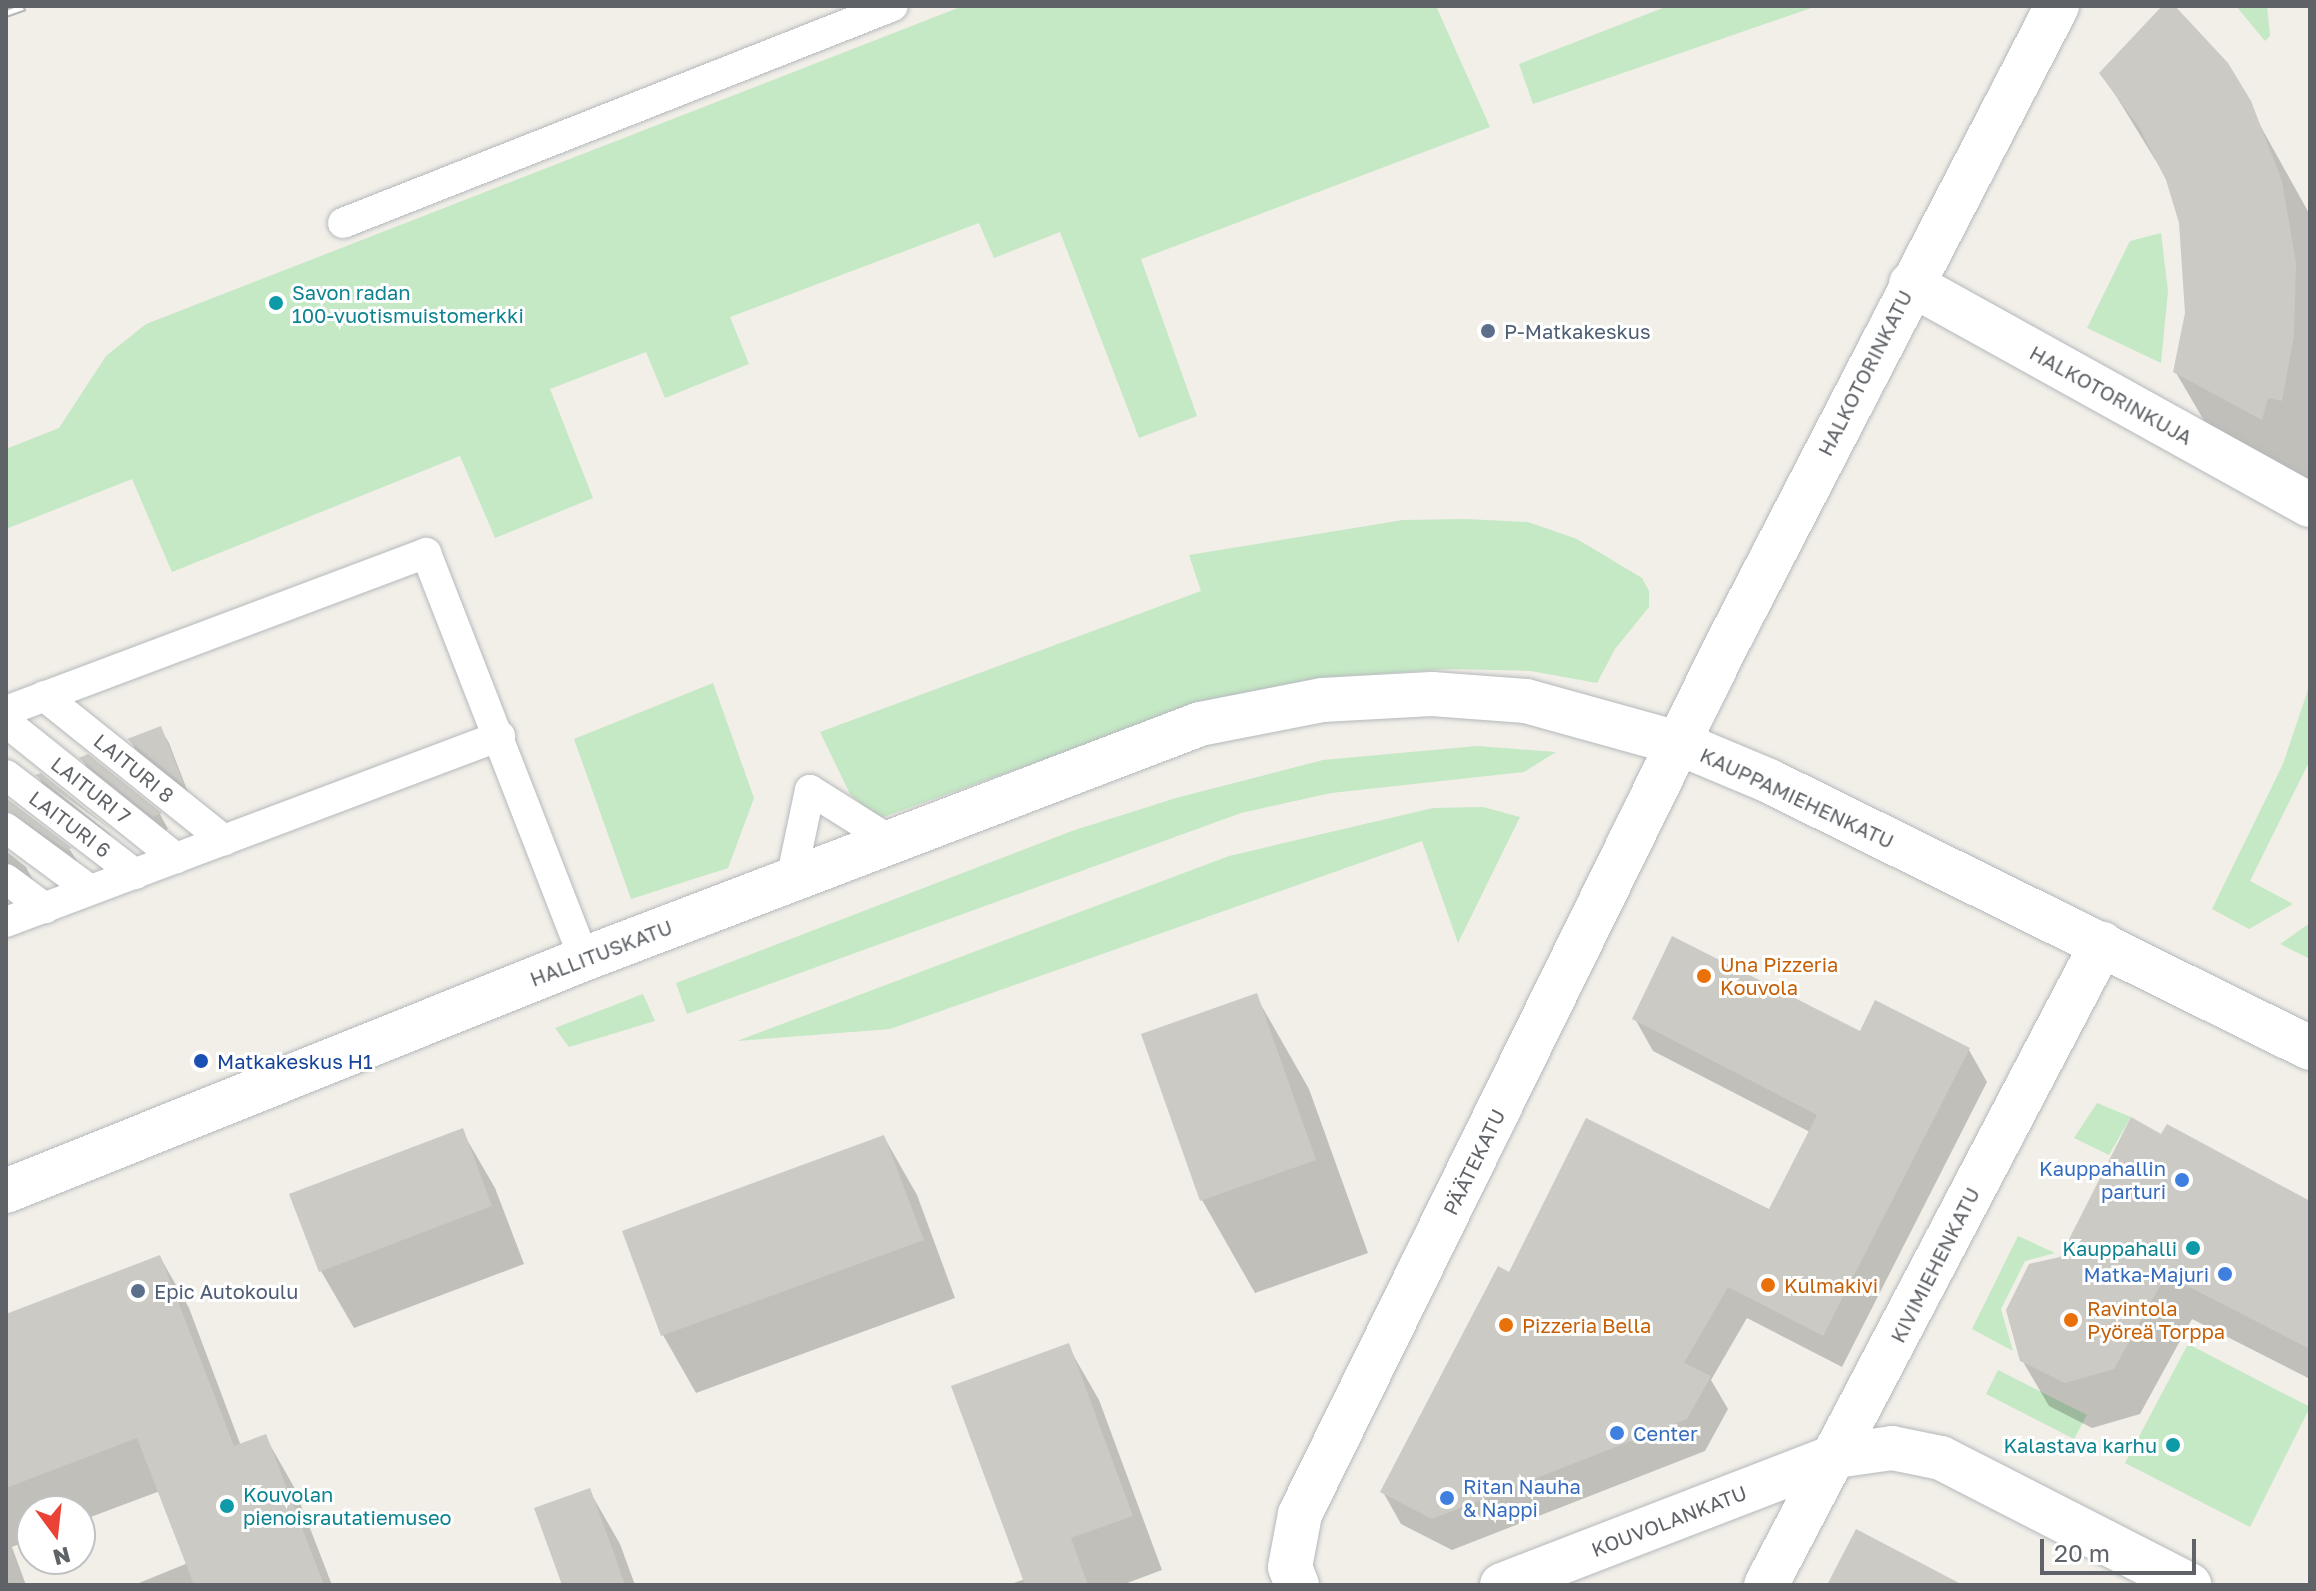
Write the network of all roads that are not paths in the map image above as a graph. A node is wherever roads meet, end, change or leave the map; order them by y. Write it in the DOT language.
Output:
graph roads {
  1 [pos="893,6"];
  2 [pos="2057,6"];
  3 [pos="343,223"];
  4 [pos="1911,284"];
  5 [pos="2310,505"];
  6 [pos="44,696"];
  7 [pos="6,711"];
  8 [pos="6,722"];
  9 [pos="1200,724"];
  10 [pos="500,736"];
  11 [pos="1681,744"];
  12 [pos="6,775"];
  13 [pos="6,828"];
  14 [pos="224,840"];
  15 [pos="891,841"];
  16 [pos="176,858"];
  17 [pos="135,874"];
  18 [pos="6,879"];
  19 [pos="791,880"];
  20 [pos="90,890"];
  21 [pos="45,908"];
  22 [pos="6,922"];
  23 [pos="2102,944"];
  24 [pos="584,959"];
  25 [pos="2310,1048"];
  26 [pos="6,1191"];
  27 [pos="1836,1456"];
  28 [pos="1297,1585"];
  29 [pos="1502,1585"];
  30 [pos="1766,1585"];
  31 [pos="2189,1585"];
  1 -- 3 [label="lane"];
  2 -- 4 [label="street, HALKOTORINKATU"];
  4 -- 5 [label="street, HALKOTORINKUJA"];
  4 -- 11 [label="street, HALKOTORINKATU"];
  6 -- 7 [label="lane"];
  6 -- 10 [label="lane"];
  6 -- 14 [label="lane, LAITURI 8"];
  8 -- 16 [label="lane, LAITURI 7"];
  9 -- 11 [label="street, KAUPPAMIEHENKATU"];
  9 -- 15 [label="street, HALLITUSKATU"];
  10 -- 14 [label="lane"];
  10 -- 24 [label="lane"];
  11 -- 23 [label="street, KAUPPAMIEHENKATU"];
  11 -- 28 [label="street, PÄÄTEKATU"];
  12 -- 17 [label="lane, LAITURI 6"];
  13 -- 20 [label="lane"];
  14 -- 16 [label="lane"];
  15 -- 19 [label="street, HALLITUSKATU"];
  15 -- 19 [label="lane"];
  16 -- 17 [label="lane"];
  17 -- 20 [label="lane"];
  18 -- 21 [label="lane"];
  19 -- 24 [label="street, HALLITUSKATU"];
  20 -- 21 [label="lane"];
  21 -- 22 [label="lane"];
  23 -- 25 [label="street, KAUPPAMIEHENKATU"];
  23 -- 27 [label="street, KIVIMIEHENKATU"];
  24 -- 26 [label="street, HALLITUSKATU"];
  27 -- 29 [label="street, KOUVOLANKATU"];
  27 -- 30 [label="street, KIVIMIEHENKATU"];
  27 -- 31 [label="street, KOUVOLANKATU"];
}
